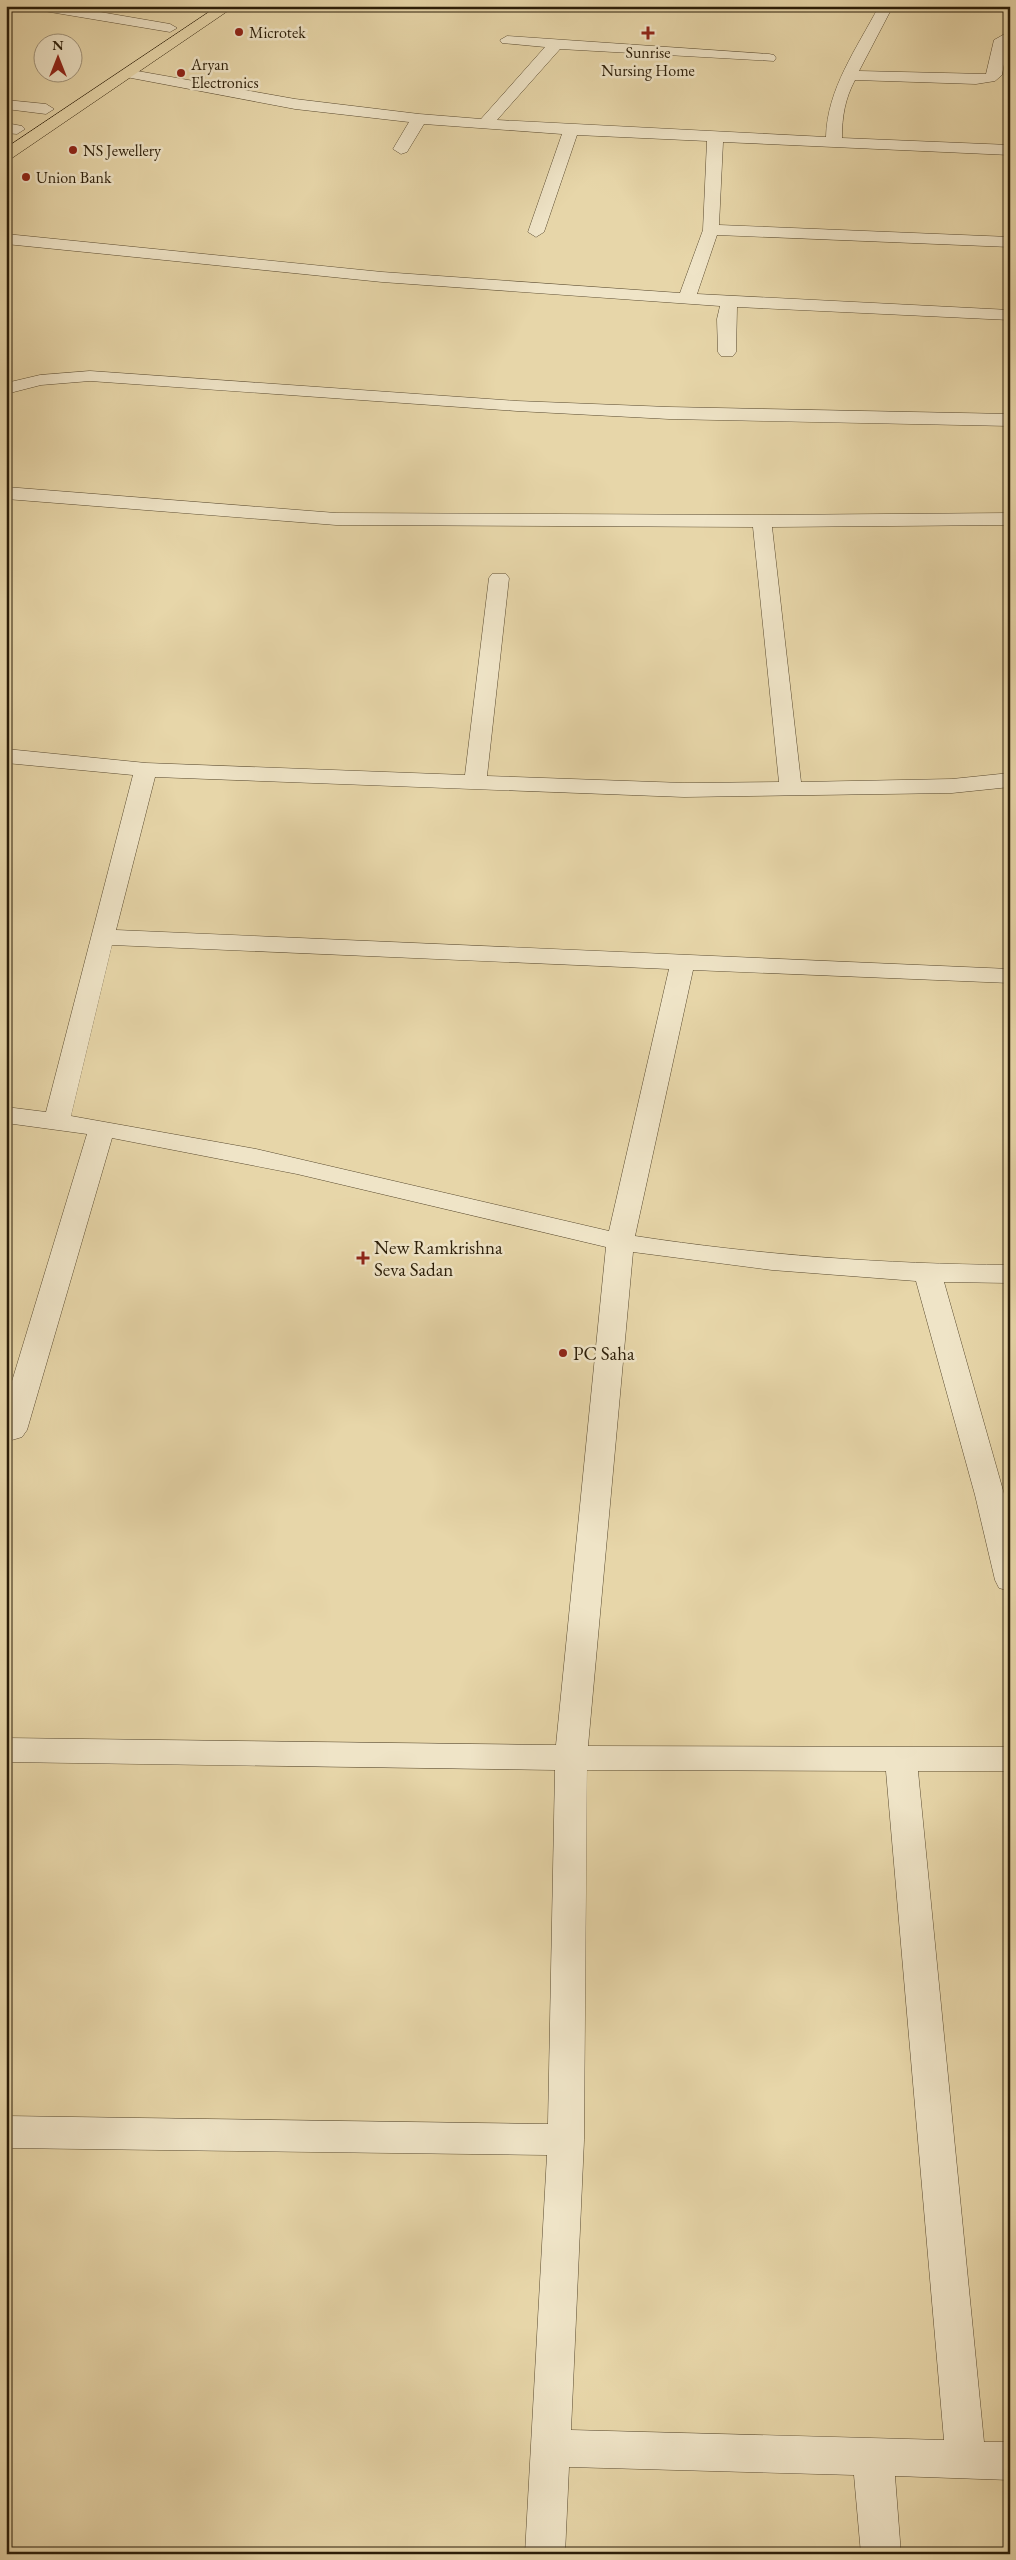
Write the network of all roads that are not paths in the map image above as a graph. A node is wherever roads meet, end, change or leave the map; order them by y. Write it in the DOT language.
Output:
graph roads {
  1 [pos="38,6"];
  2 [pos="202,6"];
  3 [pos="228,6"];
  4 [pos="886,6"];
  5 [pos="170,28"];
  6 [pos="1010,36"];
  7 [pos="507,40"];
  8 [pos="556,44"];
  9 [pos="769,58"];
  10 [pos="108,70"];
  11 [pos="126,74"];
  12 [pos="850,76"];
  13 [pos="85,84"];
  14 [pos="61,99"];
  15 [pos="6,104"];
  16 [pos="46,109"];
  17 [pos="420,119"];
  18 [pos="485,124"];
  19 [pos="571,130"];
  20 [pos="10,131"];
  21 [pos="715,136"];
  22 [pos="834,141"];
  23 [pos="401,149"];
  24 [pos="1010,150"];
  25 [pos="6,155"];
  26 [pos="711,230"];
  27 [pos="536,232"];
  28 [pos="6,238"];
  29 [pos="1010,242"];
  30 [pos="687,298"];
  31 [pos="729,301"];
  32 [pos="1010,315"];
  33 [pos="727,352"];
  34 [pos="6,389"];
  35 [pos="1010,420"];
  36 [pos="6,493"];
  37 [pos="1010,519"];
  38 [pos="762,521"];
  39 [pos="500,578"];
  40 [pos="6,756"];
  41 [pos="146,770"];
  42 [pos="1010,780"];
  43 [pos="475,782"];
  44 [pos="791,789"];
  45 [pos="102,937"];
  46 [pos="682,963"];
  47 [pos="1010,976"];
  48 [pos="6,1115"];
  49 [pos="57,1121"];
  50 [pos="102,1128"];
  51 [pos="620,1242"];
  52 [pos="928,1274"];
  53 [pos="1010,1274"];
  54 [pos="12,1430"];
  55 [pos="1010,1580"];
  56 [pos="6,1750"];
  57 [pos="571,1758"];
  58 [pos="902,1759"];
  59 [pos="1010,1759"];
  60 [pos="6,2132"];
  61 [pos="566,2140"];
  62 [pos="551,2448"];
  63 [pos="873,2457"];
  64 [pos="966,2460"];
  65 [pos="1010,2461"];
  66 [pos="545,2554"];
  67 [pos="881,2554"];
  1 -- 5 [label="street"];
  2 -- 5 [label="main road"];
  3 -- 11 [label="main road"];
  4 -- 12 [label="street"];
  5 -- 10 [label="main road"];
  6 -- 12 [label="street"];
  7 -- 8 [label="street"];
  8 -- 9 [label="street"];
  8 -- 18 [label="street"];
  10 -- 11 [label="main road"];
  10 -- 13 [label="main road"];
  11 -- 17 [label="street"];
  11 -- 25 [label="main road"];
  12 -- 22 [label="street"];
  14 -- 16 [label="main road"];
  15 -- 16 [label="street"];
  16 -- 20 [label="main road"];
  17 -- 18 [label="street"];
  17 -- 23 [label="street"];
  18 -- 19 [label="street"];
  19 -- 21 [label="street"];
  19 -- 27 [label="street"];
  21 -- 22 [label="street"];
  21 -- 26 [label="street"];
  22 -- 24 [label="street"];
  26 -- 29 [label="street"];
  26 -- 30 [label="street"];
  28 -- 30 [label="street"];
  30 -- 31 [label="street"];
  31 -- 32 [label="street"];
  31 -- 33 [label="street"];
  34 -- 35 [label="street"];
  36 -- 38 [label="street"];
  37 -- 38 [label="street"];
  38 -- 44 [label="street"];
  39 -- 43 [label="street"];
  40 -- 41 [label="street"];
  41 -- 43 [label="street"];
  41 -- 45 [label="street"];
  42 -- 44 [label="street"];
  43 -- 44 [label="street"];
  45 -- 46 [label="street"];
  45 -- 49 [label="street"];
  46 -- 47 [label="street"];
  46 -- 51 [label="street"];
  48 -- 49 [label="street"];
  49 -- 50 [label="street"];
  50 -- 51 [label="street"];
  50 -- 54 [label="street"];
  51 -- 52 [label="street"];
  51 -- 57 [label="street"];
  52 -- 53 [label="street"];
  52 -- 55 [label="street"];
  56 -- 57 [label="street"];
  57 -- 58 [label="street"];
  57 -- 61 [label="street"];
  58 -- 59 [label="street"];
  58 -- 64 [label="street"];
  60 -- 61 [label="street"];
  61 -- 62 [label="street"];
  62 -- 63 [label="street"];
  62 -- 66 [label="street"];
  63 -- 64 [label="street"];
  63 -- 67 [label="street"];
  64 -- 65 [label="street"];
}
